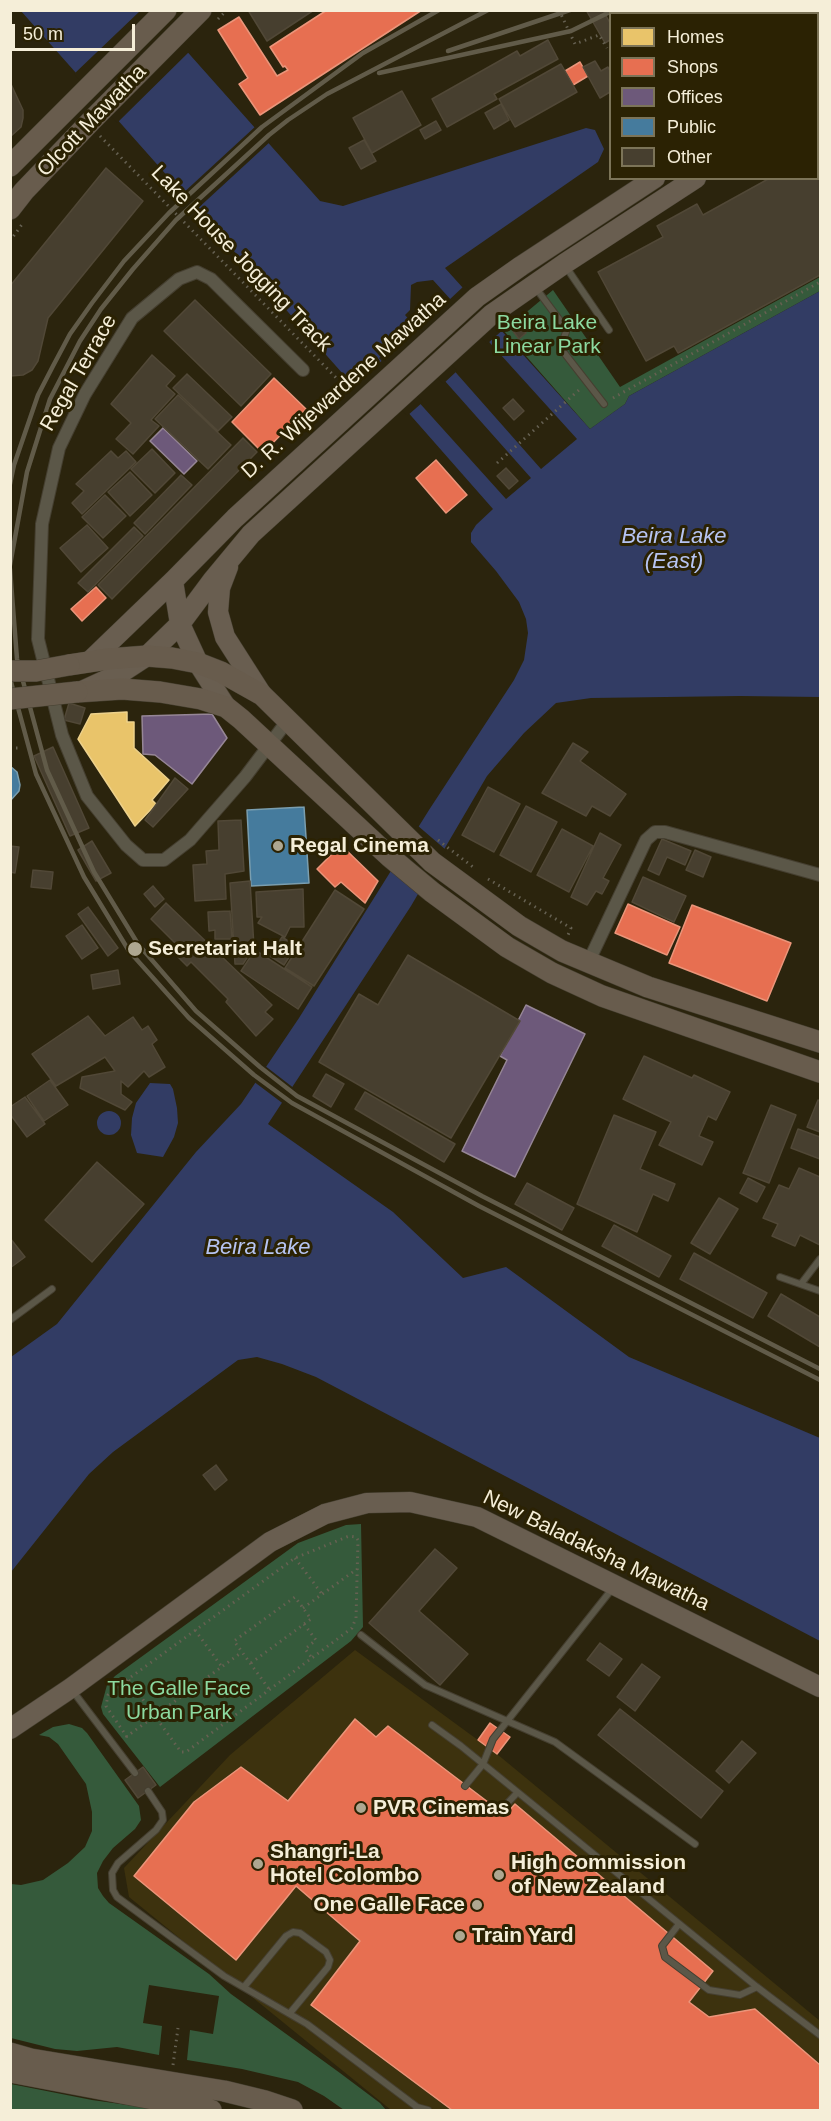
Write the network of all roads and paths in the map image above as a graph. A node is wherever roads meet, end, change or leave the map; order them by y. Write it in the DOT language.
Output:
graph roads {
  1 [pos="166,10"];
  2 [pos="560,10"];
  3 [pos="194,17"];
  4 [pos="607,48"];
  5 [pos="95,127"];
  6 [pos="10,166"];
  7 [pos="652,180"];
  8 [pos="692,180"];
  9 [pos="10,208"];
  10 [pos="564,264"];
  11 [pos="820,282"];
  12 [pos="533,284"];
  13 [pos="609,330"];
  14 [pos="303,370"];
  15 [pos="587,383"];
  16 [pos="363,402"];
  17 [pos="603,404"];
  18 [pos="496,463"];
  19 [pos="232,556"];
  20 [pos="173,581"];
  21 [pos="180,624"];
  22 [pos="147,656"];
  23 [pos="79,663"];
  24 [pos="198,663"];
  25 [pos="10,671"];
  26 [pos="77,692"];
  27 [pos="262,695"];
  28 [pos="10,699"];
  29 [pos="226,707"];
  30 [pos="288,720"];
  31 [pos="270,746"];
  32 [pos="10,748"];
  33 [pos="20,748"];
  34 [pos="456,854"];
  35 [pos="820,875"];
  36 [pos="562,951"];
  37 [pos="588,963"];
  38 [pos="820,1042"];
  39 [pos="820,1072"];
  40 [pos="820,1258"];
  41 [pos="780,1276"];
  42 [pos="801,1284"];
  43 [pos="52,1289"];
  44 [pos="820,1291"];
  45 [pos="10,1320"];
  46 [pos="295,1558"];
  47 [pos="358,1568"];
  48 [pos="614,1586"];
  49 [pos="322,1594"];
  50 [pos="303,1608"];
  51 [pos="304,1624"];
  52 [pos="195,1630"];
  53 [pos="361,1635"];
  54 [pos="242,1652"];
  55 [pos="312,1658"];
  56 [pos="251,1663"];
  57 [pos="222,1667"];
  58 [pos="128,1679"];
  59 [pos="71,1688"];
  60 [pos="820,1688"];
  61 [pos="269,1689"];
  62 [pos="156,1716"];
  63 [pos="507,1722"];
  64 [pos="432,1725"];
  65 [pos="10,1729"];
  66 [pos="127,1737"];
  67 [pos="114,1745"];
  68 [pos="483,1764"];
  69 [pos="135,1773"];
  70 [pos="465,1786"];
  71 [pos="148,1791"];
  72 [pos="517,1792"];
  73 [pos="500,1811"];
  74 [pos="695,1844"];
  75 [pos="679,1924"];
  76 [pos="244,1987"];
  77 [pos="757,1987"];
  78 [pos="290,2013"];
  79 [pos="178,2028"];
  80 [pos="820,2035"];
  81 [pos="10,2053"];
  82 [pos="174,2060"];
  83 [pos="10,2072"];
  84 [pos="416,2109"];
  85 [pos="211,2110"];
  86 [pos="292,2110"];
  87 [pos="428,2110"];
  1 -- 6 [label="highway, Olcott Mawatha"];
  2 -- 4 [label="path"];
  3 -- 5 [label="highway, Olcott Mawatha"];
  5 -- 9 [label="highway, Olcott Mawatha"];
  5 -- 16 [label="path, Lake House Jogging Track"];
  7 -- 16 [label="main road, D. R. Wijewardene Mawatha"];
  8 -- 10 [label="main road"];
  10 -- 12 [label="main road"];
  10 -- 13 [label="lane"];
  11 -- 17 [label="path"];
  12 -- 15 [label="lane"];
  12 -- 19 [label="main road"];
  14 -- 31 [label="street, Regal Terrace"];
  15 -- 17 [label="lane"];
  15 -- 18 [label="path"];
  16 -- 20 [label="main road, D. R. Wijewardene Mawatha"];
  19 -- 21 [label="main road"];
  19 -- 27 [label="main road"];
  20 -- 21 [label="main road"];
  20 -- 23 [label="main road, D. R. Wijewardene Mawatha"];
  21 -- 22 [label="main road"];
  21 -- 24 [label="main road"];
  22 -- 23 [label="highway"];
  22 -- 24 [label="highway"];
  22 -- 26 [label="main road"];
  23 -- 25 [label="highway, bridge"];
  24 -- 27 [label="highway"];
  24 -- 29 [label="main road"];
  26 -- 28 [label="highway, bridge"];
  26 -- 29 [label="highway"];
  27 -- 30 [label="highway"];
  29 -- 31 [label="highway"];
  30 -- 31 [label="street, Regal Terrace"];
  30 -- 36 [label="highway"];
  31 -- 39 [label="highway"];
  32 -- 33 [label="path"];
  34 -- 36 [label="path"];
  35 -- 37 [label="street"];
  36 -- 37 [label="highway"];
  37 -- 38 [label="highway"];
  40 -- 42 [label="lane"];
  41 -- 42 [label="lane"];
  42 -- 44 [label="lane"];
  43 -- 45 [label="lane"];
  46 -- 47 [label="path"];
  46 -- 49 [label="path"];
  46 -- 52 [label="path"];
  47 -- 49 [label="path"];
  47 -- 55 [label="path"];
  48 -- 59 [label="main road, New Baladaksha Mawatha"];
  48 -- 60 [label="main road, New Baladaksha Mawatha"];
  48 -- 63 [label="lane"];
  49 -- 50 [label="path"];
  50 -- 51 [label="path"];
  50 -- 54 [label="path"];
  51 -- 55 [label="path"];
  51 -- 56 [label="path"];
  52 -- 57 [label="path"];
  52 -- 58 [label="path"];
  53 -- 63 [label="lane"];
  54 -- 56 [label="path"];
  54 -- 57 [label="path"];
  55 -- 61 [label="path"];
  56 -- 61 [label="path"];
  57 -- 62 [label="path"];
  58 -- 62 [label="path"];
  58 -- 66 [label="path"];
  59 -- 65 [label="main road, New Baladaksha Mawatha"];
  59 -- 67 [label="lane"];
  61 -- 62 [label="path"];
  62 -- 66 [label="path"];
  63 -- 68 [label="lane"];
  63 -- 74 [label="lane"];
  64 -- 68 [label="lane"];
  66 -- 67 [label="path"];
  67 -- 69 [label="lane"];
  68 -- 70 [label="lane"];
  68 -- 72 [label="lane"];
  71 -- 76 [label="lane"];
  72 -- 73 [label="lane"];
  72 -- 75 [label="lane"];
  75 -- 77 [label="lane"];
  75 -- 77 [label="lane"];
  76 -- 78 [label="lane"];
  76 -- 78 [label="lane"];
  77 -- 80 [label="lane"];
  78 -- 84 [label="lane"];
  79 -- 82 [label="path"];
  81 -- 86 [label="highway"];
  83 -- 85 [label="highway"];
  84 -- 87 [label="lane"];
}
